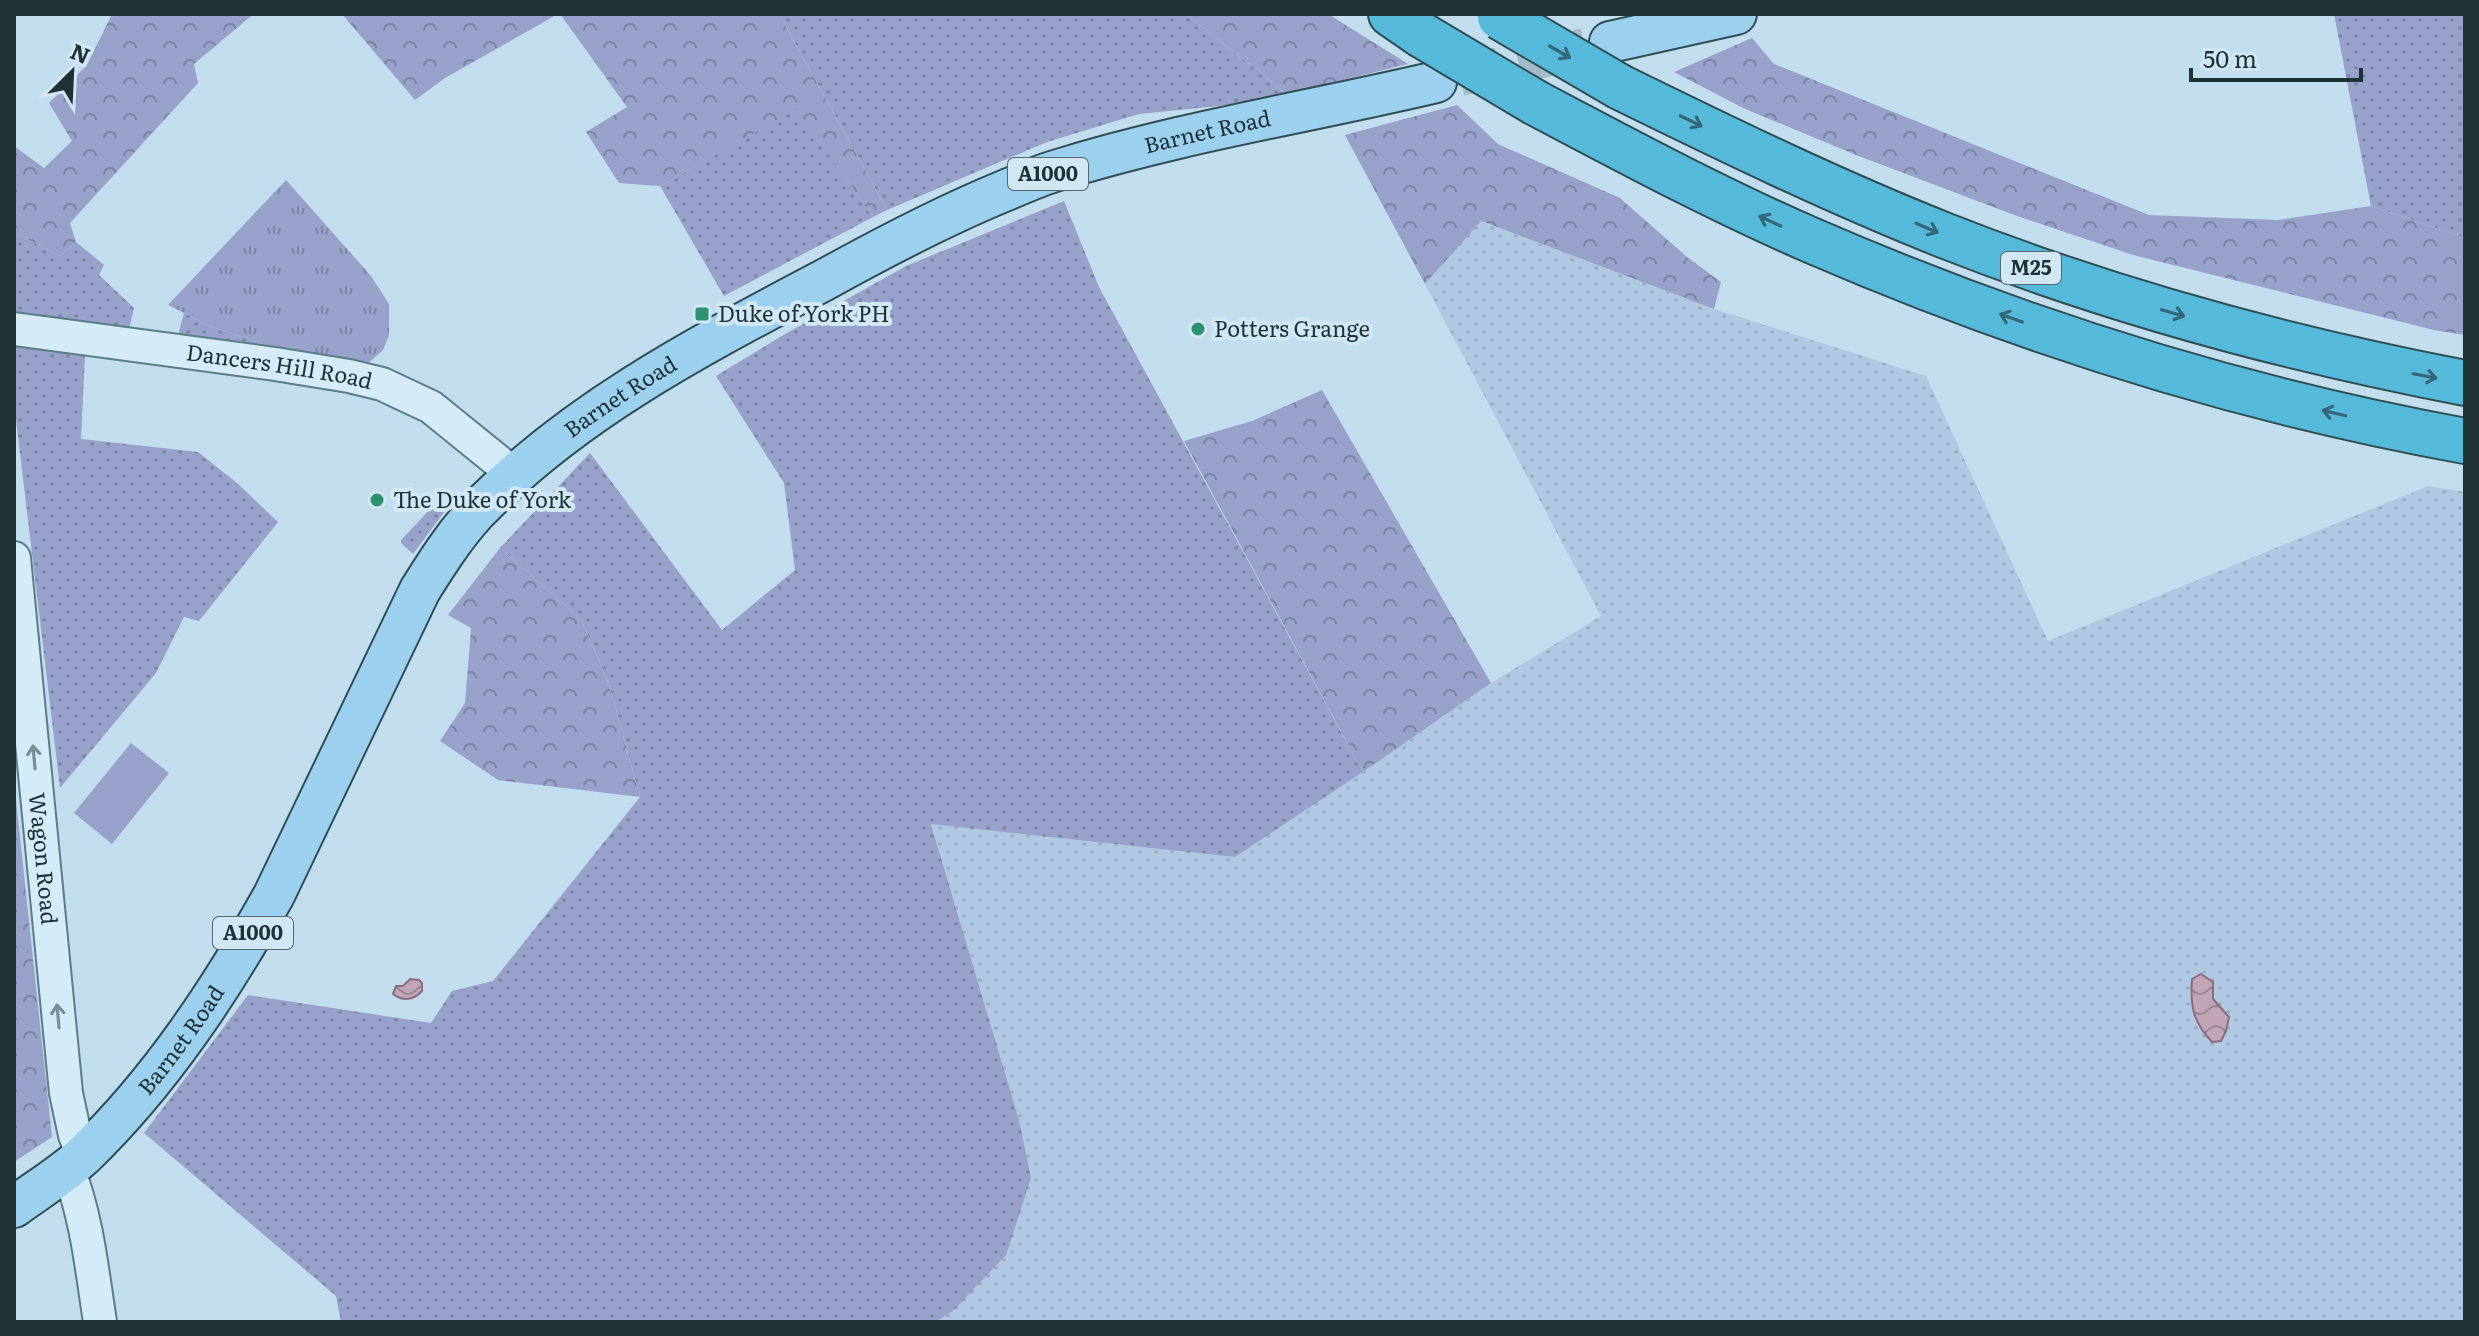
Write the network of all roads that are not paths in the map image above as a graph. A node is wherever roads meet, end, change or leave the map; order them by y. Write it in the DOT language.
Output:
graph roads {
  1 [pos="1736,14"];
  2 [pos="1497,16"];
  3 [pos="1406,24"];
  4 [pos="1610,42"];
  5 [pos="1436,82"];
  6 [pos="14,329"];
  7 [pos="2465,383"];
  8 [pos="2465,441"];
  9 [pos="515,475"];
  10 [pos="14,558"];
  11 [pos="75,1162"];
  12 [pos="14,1207"];
  13 [pos="100,1322"];
  1 -- 4 [label="main road"];
  2 -- 7 [label="highway, M25, one-way, bridge"];
  8 -- 3 [label="highway, M25, one-way, bridge"];
  5 -- 9 [label="main road, Barnet Road / A1000"];
  6 -- 9 [label="street, Dancers Hill Road"];
  9 -- 11 [label="main road, Barnet Road / A1000"];
  11 -- 10 [label="street, Wagon Road, one-way"];
  11 -- 12 [label="main road, A1000"];
  11 -- 13 [label="street, Wagon Road"];
}
